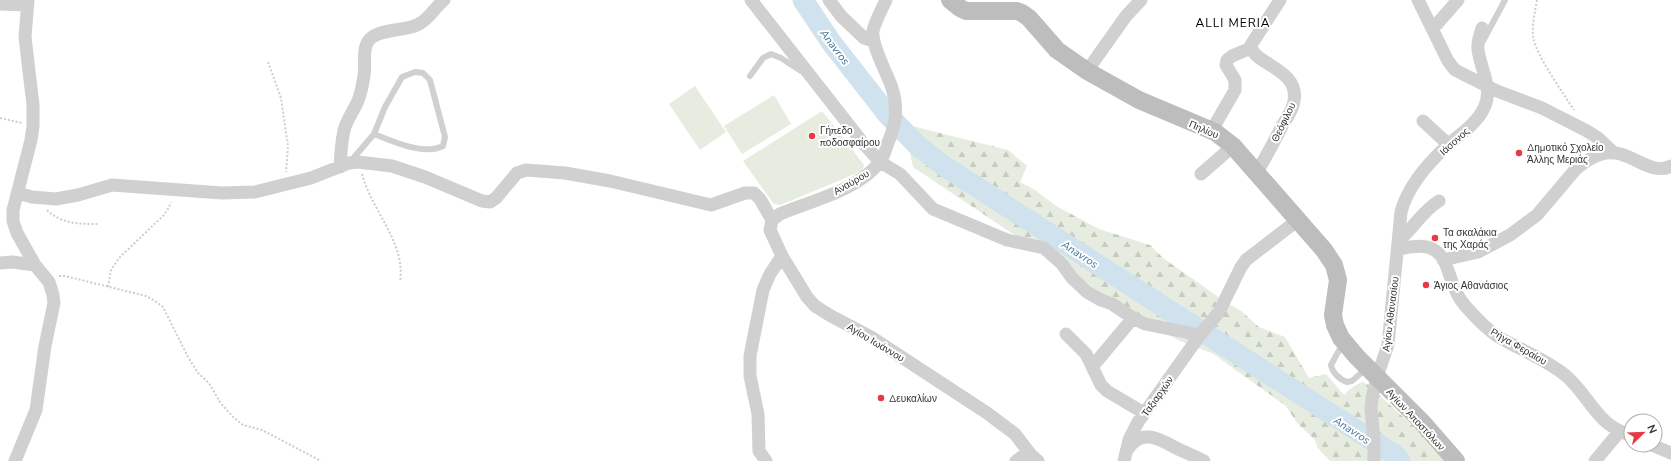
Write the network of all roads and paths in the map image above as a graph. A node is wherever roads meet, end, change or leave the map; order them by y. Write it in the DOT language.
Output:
graph roads {
  1 [pos="444,0"];
  2 [pos="751,0"];
  3 [pos="829,0"];
  4 [pos="886,0"];
  5 [pos="950,0"];
  6 [pos="1141,0"];
  7 [pos="1280,0"];
  8 [pos="1418,0"];
  9 [pos="1458,0"];
  10 [pos="1505,0"];
  11 [pos="1537,0"];
  12 [pos="28,3"];
  13 [pos="0,4"];
  14 [pos="1016,6"];
  15 [pos="1432,28"];
  16 [pos="1482,28"];
  17 [pos="873,41"];
  18 [pos="1251,48"];
  19 [pos="1478,48"];
  20 [pos="268,62"];
  21 [pos="1087,70"];
  22 [pos="750,76"];
  23 [pos="812,78"];
  24 [pos="1487,86"];
  25 [pos="1575,112"];
  26 [pos="0,118"];
  27 [pos="1423,122"];
  28 [pos="32,126"];
  29 [pos="1212,130"];
  30 [pos="374,134"];
  31 [pos="1448,145"];
  32 [pos="1233,146"];
  33 [pos="1613,152"];
  34 [pos="880,162"];
  35 [pos="349,164"];
  36 [pos="1671,166"];
  37 [pos="1257,172"];
  38 [pos="1201,174"];
  39 [pos="286,185"];
  40 [pos="174,190"];
  41 [pos="18,193"];
  42 [pos="41,198"];
  43 [pos="1439,201"];
  44 [pos="772,220"];
  45 [pos="1298,220"];
  46 [pos="98,224"];
  47 [pos="1398,245"];
  48 [pos="782,256"];
  49 [pos="1443,260"];
  50 [pos="0,263"];
  51 [pos="35,265"];
  52 [pos="46,276"];
  53 [pos="400,282"];
  54 [pos="108,287"];
  55 [pos="1133,318"];
  56 [pos="1066,334"];
  57 [pos="1201,334"];
  58 [pos="1344,341"];
  59 [pos="1092,367"];
  60 [pos="1372,372"];
  61 [pos="1144,413"];
  62 [pos="1623,432"];
  63 [pos="1623,437"];
  64 [pos="1029,452"];
  65 [pos="1125,457"];
  66 [pos="15,461"];
  67 [pos="321,461"];
  68 [pos="766,461"];
  69 [pos="1016,461"];
  70 [pos="1038,461"];
  71 [pos="1204,461"];
  72 [pos="1374,461"];
  73 [pos="1456,461"];
  74 [pos="1595,461"];
  1 -- 35 [label="street"];
  2 -- 23 [label="street"];
  3 -- 17 [label="street"];
  4 -- 17 [label="street"];
  5 -- 14 [label="main road, Πηλίου"];
  6 -- 21 [label="street"];
  7 -- 18 [label="street"];
  8 -- 15 [label="street"];
  9 -- 15 [label="street"];
  10 -- 19 [label="lane"];
  11 -- 25 [label="path"];
  12 -- 13 [label="street"];
  12 -- 28 [label="street"];
  14 -- 21 [label="main road, Πηλίου"];
  15 -- 24 [label="street"];
  16 -- 19 [label="street, Ιάσονος"];
  17 -- 34 [label="street, Αναύρου"];
  18 -- 29 [label="street"];
  18 -- 37 [label="street, Θεόφιλου"];
  19 -- 24 [label="street, Ιάσονος"];
  20 -- 39 [label="path"];
  21 -- 29 [label="main road, Πηλίου"];
  22 -- 23 [label="lane"];
  23 -- 34 [label="street"];
  24 -- 31 [label="street, Ιάσονος"];
  24 -- 33 [label="street"];
  26 -- 28 [label="path"];
  27 -- 31 [label="street"];
  28 -- 41 [label="street"];
  29 -- 32 [label="main road, Πηλίου"];
  30 -- 30 [label="lane"];
  30 -- 35 [label="lane"];
  31 -- 47 [label="street, Ιάσονος"];
  32 -- 37 [label="main road, Πηλίου"];
  32 -- 38 [label="street"];
  33 -- 36 [label="street"];
  33 -- 49 [label="street"];
  34 -- 44 [label="street, Αναύρου"];
  34 -- 55 [label="street"];
  35 -- 39 [label="street"];
  35 -- 44 [label="street, Αγίου Ιωάννου"];
  35 -- 53 [label="path"];
  37 -- 45 [label="main road, Πηλίου"];
  39 -- 40 [label="street"];
  40 -- 42 [label="street"];
  40 -- 54 [label="path"];
  41 -- 42 [label="street"];
  41 -- 51 [label="street"];
  42 -- 46 [label="path"];
  43 -- 47 [label="street"];
  44 -- 48 [label="street, Αγίου Ιωάννου"];
  45 -- 57 [label="street, Ταξιαρχών"];
  45 -- 58 [label="main road, Πηλίου"];
  47 -- 49 [label="street, Ρήγα Φεραίου"];
  47 -- 60 [label="street, Αγίου Αθανασίου"];
  48 -- 64 [label="street, Αγίου Ιωάννου"];
  48 -- 68 [label="street"];
  49 -- 62 [label="street, Ρήγα Φεραίου"];
  50 -- 51 [label="street"];
  51 -- 52 [label="street"];
  52 -- 54 [label="path"];
  52 -- 66 [label="street"];
  54 -- 67 [label="path"];
  55 -- 57 [label="street"];
  55 -- 59 [label="street"];
  56 -- 59 [label="street"];
  57 -- 61 [label="street, Ταξιαρχών"];
  58 -- 60 [label="main road, Πηλίου"];
  58 -- 60 [label="lane"];
  59 -- 61 [label="street"];
  60 -- 72 [label="street, Αγίου Αθανασίου"];
  60 -- 73 [label="main road, Αγίων Αποστόλων"];
  61 -- 65 [label="street, Ταξιαρχών"];
  63 -- 74 [label="street"];
  64 -- 69 [label="street"];
  64 -- 70 [label="street, Αγίου Ιωάννου"];
  65 -- 71 [label="street"];
}
